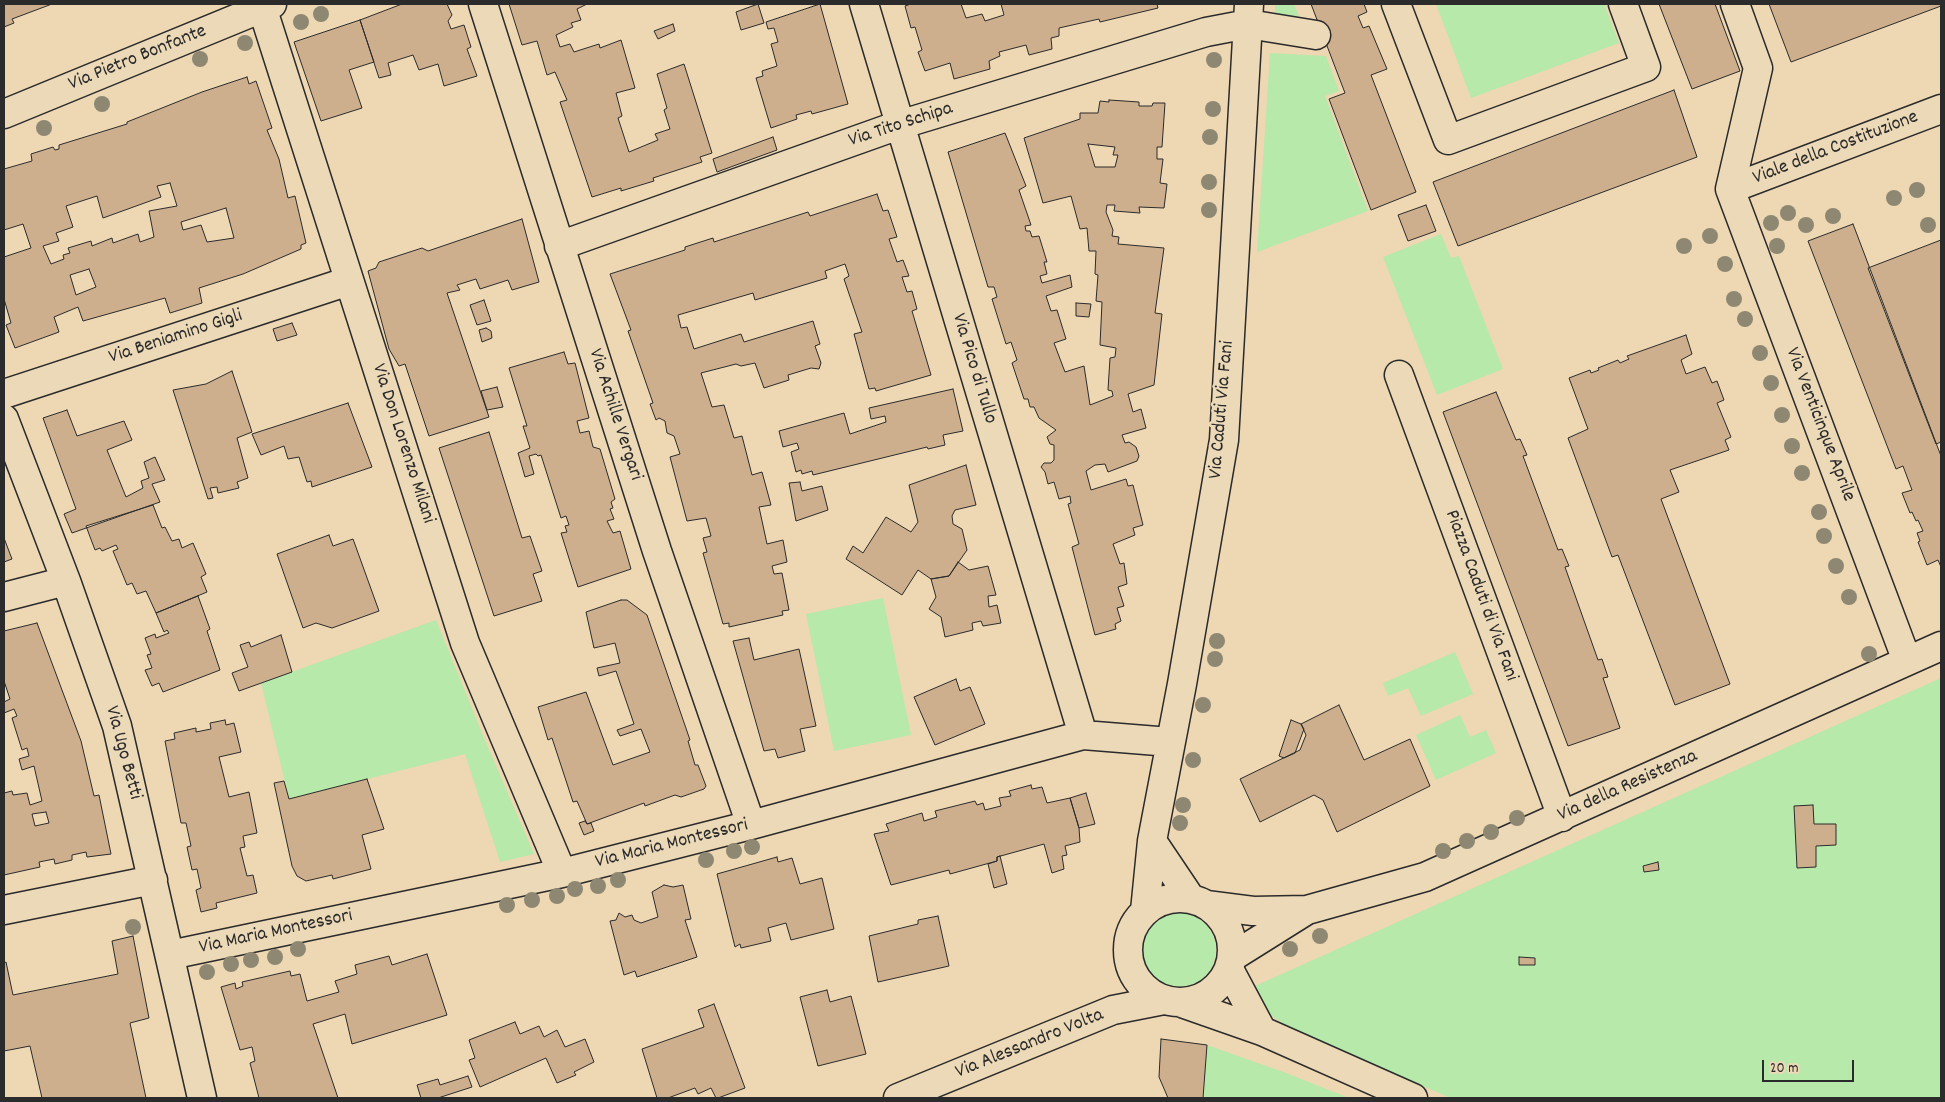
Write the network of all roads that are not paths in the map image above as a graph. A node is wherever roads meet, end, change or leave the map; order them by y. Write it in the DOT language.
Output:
graph roads {
  1 [pos="483,4"];
  2 [pos="864,4"];
  3 [pos="1396,4"];
  4 [pos="1623,4"];
  5 [pos="1735,4"];
  6 [pos="267,6"];
  7 [pos="219,14"];
  8 [pos="1248,14"];
  9 [pos="1316,35"];
  10 [pos="1941,109"];
  11 [pos="4,114"];
  12 [pos="899,125"];
  13 [pos="1730,189"];
  14 [pos="559,246"];
  15 [pos="349,281"];
  16 [pos="1399,375"];
  17 [pos="4,394"];
  18 [pos="4,420"];
  19 [pos="66,581"];
  20 [pos="4,597"];
  21 [pos="1941,646"];
  22 [pos="1907,661"];
  23 [pos="1083,735"];
  24 [pos="1170,742"];
  25 [pos="1562,817"];
  26 [pos="750,825"];
  27 [pos="1152,841"];
  28 [pos="562,873"];
  29 [pos="153,880"];
  30 [pos="1199,902"];
  31 [pos="4,910"];
  32 [pos="1307,910"];
  33 [pos="1145,911"];
  34 [pos="170,955"];
  35 [pos="1230,963"];
  36 [pos="1173,1002"];
  37 [pos="1262,1031"];
  38 [pos="202,1098"];
  39 [pos="898,1098"];
  40 [pos="1413,1098"];
  1 -- 14 [label="street, Via Achille Vergari"];
  2 -- 12 [label="street, Via Pico di Tullo"];
  3 -- 4 [label="street"];
  5 -- 13 [label="street"];
  6 -- 7 [label="street, Via Pietro Bonfante"];
  6 -- 15 [label="street, Via Don Lorenzo Milani"];
  7 -- 11 [label="street, Via Pietro Bonfante"];
  8 -- 9 [label="street, Via Tito Schipa"];
  8 -- 12 [label="street, Via Tito Schipa"];
  8 -- 24 [label="street, Via Caduti Via Fani"];
  10 -- 13 [label="street, Viale della Costituzione"];
  12 -- 14 [label="street, Via Tito Schipa"];
  12 -- 23 [label="street, Via Pico di Tullo"];
  13 -- 22 [label="street, Via Venticinque Aprile"];
  14 -- 26 [label="street, Via Achille Vergari"];
  15 -- 17 [label="street, Via Beniamino Gigli"];
  15 -- 28 [label="street, Via Don Lorenzo Milani"];
  16 -- 25 [label="street, Piazza Caduti di Via Fani"];
  18 -- 19 [label="street, Via Ugo Betti"];
  19 -- 20 [label="street"];
  19 -- 29 [label="street, Via Ugo Betti"];
  21 -- 22 [label="street, Via della Resistenza"];
  22 -- 25 [label="street, Via della Resistenza"];
  23 -- 24 [label="street, Via Maria Montessori"];
  23 -- 26 [label="street, Via Maria Montessori"];
  24 -- 27 [label="street, Via Caduti Via Fani"];
  25 -- 32 [label="street, Via della Resistenza"];
  26 -- 28 [label="street, Via Maria Montessori"];
  27 -- 30 [label="street"];
  27 -- 33 [label="street, Via Caduti Via Fani"];
  28 -- 34 [label="street, Via Maria Montessori"];
  29 -- 31 [label="street"];
  29 -- 34 [label="street, Via Ugo Betti"];
  30 -- 32 [label="street, Via della Resistenza"];
  30 -- 33 [label="street"];
  30 -- 35 [label="street"];
  32 -- 35 [label="street, Via della Resistenza"];
  33 -- 36 [label="street"];
  34 -- 38 [label="street, Via Ugo Betti"];
  35 -- 36 [label="street"];
  35 -- 37 [label="street"];
  36 -- 37 [label="street"];
  36 -- 39 [label="street, Via Alessandro Volta"];
  37 -- 40 [label="street"];
}
